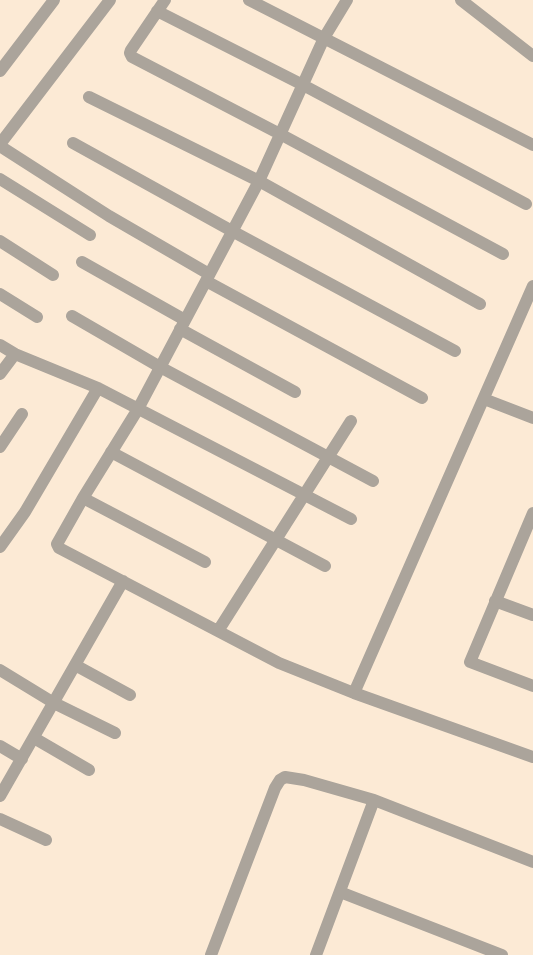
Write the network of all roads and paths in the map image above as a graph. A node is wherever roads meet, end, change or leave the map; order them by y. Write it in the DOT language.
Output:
graph roads {
  1 [pos="54,0"];
  2 [pos="110,0"];
  3 [pos="165,0"];
  4 [pos="249,0"];
  5 [pos="347,0"];
  6 [pos="461,0"];
  7 [pos="158,11"];
  8 [pos="324,38"];
  9 [pos="533,56"];
  10 [pos="0,70"];
  11 [pos="303,85"];
  12 [pos="89,97"];
  13 [pos="280,134"];
  14 [pos="73,143"];
  15 [pos="0,145"];
  16 [pos="533,145"];
  17 [pos="0,179"];
  18 [pos="259,180"];
  19 [pos="526,204"];
  20 [pos="232,231"];
  21 [pos="90,235"];
  22 [pos="0,241"];
  23 [pos="503,254"];
  24 [pos="82,262"];
  25 [pos="54,275"];
  26 [pos="207,277"];
  27 [pos="533,286"];
  28 [pos="0,294"];
  29 [pos="480,304"];
  30 [pos="72,316"];
  31 [pos="37,317"];
  32 [pos="183,324"];
  33 [pos="0,345"];
  34 [pos="455,351"];
  35 [pos="15,354"];
  36 [pos="160,367"];
  37 [pos="0,374"];
  38 [pos="98,388"];
  39 [pos="295,392"];
  40 [pos="422,398"];
  41 [pos="484,399"];
  42 [pos="138,409"];
  43 [pos="22,414"];
  44 [pos="533,418"];
  45 [pos="351,421"];
  46 [pos="0,448"];
  47 [pos="111,452"];
  48 [pos="328,457"];
  49 [pos="373,481"];
  50 [pos="304,495"];
  51 [pos="83,498"];
  52 [pos="533,513"];
  53 [pos="352,520"];
  54 [pos="276,539"];
  55 [pos="0,548"];
  56 [pos="205,562"];
  57 [pos="325,566"];
  58 [pos="123,581"];
  59 [pos="495,601"];
  60 [pos="533,615"];
  61 [pos="218,631"];
  62 [pos="75,665"];
  63 [pos="0,670"];
  64 [pos="533,686"];
  65 [pos="354,693"];
  66 [pos="130,695"];
  67 [pos="54,703"];
  68 [pos="115,733"];
  69 [pos="34,738"];
  70 [pos="0,746"];
  71 [pos="533,757"];
  72 [pos="22,759"];
  73 [pos="89,770"];
  74 [pos="0,796"];
  75 [pos="374,800"];
  76 [pos="0,819"];
  77 [pos="46,840"];
  78 [pos="533,862"];
  79 [pos="340,892"];
  80 [pos="470,949"];
  81 [pos="211,955"];
  82 [pos="316,955"];
  83 [pos="502,955"];
  1 -- 10 [label="street"];
  2 -- 15 [label="street"];
  3 -- 7 [label="street"];
  4 -- 8 [label="street"];
  5 -- 8 [label="street"];
  6 -- 9 [label="street"];
  7 -- 11 [label="street"];
  7 -- 13 [label="street"];
  8 -- 11 [label="street"];
  8 -- 16 [label="street"];
  11 -- 13 [label="street"];
  11 -- 19 [label="street"];
  12 -- 18 [label="street"];
  13 -- 18 [label="street"];
  13 -- 23 [label="street"];
  14 -- 20 [label="street"];
  15 -- 26 [label="street"];
  17 -- 21 [label="street"];
  18 -- 20 [label="street"];
  18 -- 29 [label="street"];
  20 -- 26 [label="street"];
  20 -- 34 [label="street"];
  22 -- 25 [label="street"];
  24 -- 32 [label="street"];
  26 -- 32 [label="street"];
  26 -- 40 [label="street"];
  27 -- 41 [label="street"];
  28 -- 31 [label="street"];
  30 -- 36 [label="street"];
  32 -- 36 [label="street"];
  32 -- 39 [label="street"];
  33 -- 35 [label="street"];
  35 -- 37 [label="street"];
  35 -- 38 [label="street"];
  36 -- 42 [label="street"];
  36 -- 48 [label="street"];
  38 -- 42 [label="street"];
  38 -- 55 [label="street"];
  41 -- 44 [label="street"];
  41 -- 65 [label="street"];
  42 -- 47 [label="street"];
  42 -- 50 [label="street"];
  43 -- 46 [label="street"];
  45 -- 48 [label="street"];
  47 -- 51 [label="street"];
  47 -- 54 [label="street"];
  48 -- 49 [label="street"];
  48 -- 50 [label="street"];
  50 -- 53 [label="street"];
  50 -- 54 [label="street"];
  51 -- 56 [label="street"];
  51 -- 58 [label="street"];
  52 -- 59 [label="street"];
  54 -- 57 [label="street"];
  54 -- 61 [label="street"];
  58 -- 61 [label="street"];
  58 -- 62 [label="street"];
  59 -- 60 [label="street"];
  59 -- 64 [label="street"];
  61 -- 65 [label="street"];
  62 -- 66 [label="street"];
  62 -- 67 [label="street"];
  63 -- 67 [label="street"];
  65 -- 71 [label="street"];
  67 -- 68 [label="street"];
  67 -- 69 [label="street"];
  69 -- 72 [label="street"];
  69 -- 73 [label="street"];
  70 -- 72 [label="street"];
  72 -- 74 [label="street"];
  75 -- 78 [label="street"];
  75 -- 79 [label="street"];
  75 -- 81 [label="street"];
  76 -- 77 [label="street"];
  79 -- 80 [label="street"];
  79 -- 82 [label="street"];
  80 -- 83 [label="street"];
}
